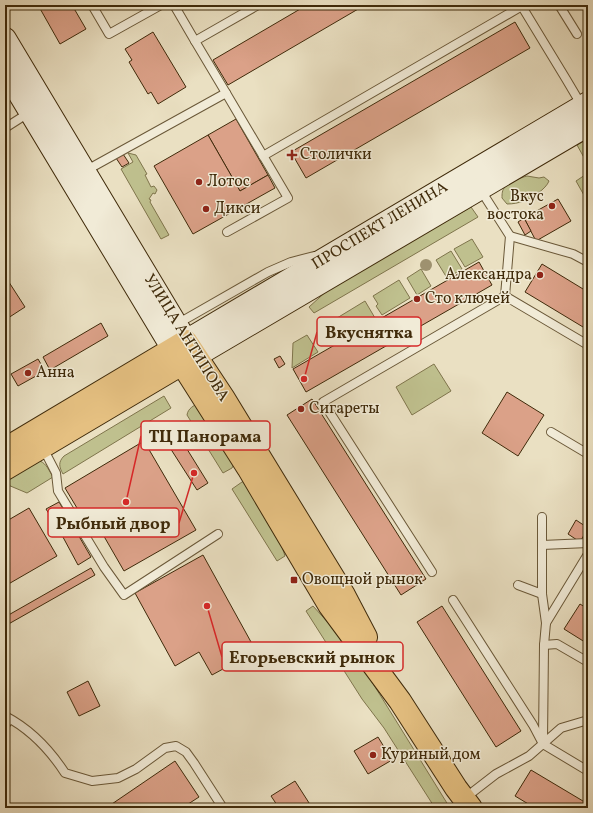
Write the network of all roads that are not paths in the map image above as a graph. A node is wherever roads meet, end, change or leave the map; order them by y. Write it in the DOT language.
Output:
graph roads {
  1 [pos="92,5"];
  2 [pos="161,5"];
  3 [pos="174,5"];
  4 [pos="258,5"];
  5 [pos="522,5"];
  6 [pos="559,5"];
  7 [pos="577,34"];
  8 [pos="5,39"];
  9 [pos="195,41"];
  10 [pos="5,70"];
  11 [pos="226,94"];
  12 [pos="37,108"];
  13 [pos="586,112"];
  14 [pos="5,128"];
  15 [pos="263,156"];
  16 [pos="84,172"];
  17 [pos="480,189"];
  18 [pos="227,232"];
  19 [pos="510,236"];
  20 [pos="588,262"];
  21 [pos="505,296"];
  22 [pos="588,345"];
  23 [pos="183,347"];
  24 [pos="551,432"];
  25 [pos="42,447"];
  26 [pos="6,453"];
  27 [pos="588,454"];
  28 [pos="542,517"];
  29 [pos="218,534"];
  30 [pos="588,543"];
  31 [pos="542,545"];
  32 [pos="588,554"];
  33 [pos="432,572"];
  34 [pos="518,585"];
  35 [pos="542,594"];
  36 [pos="453,600"];
  37 [pos="546,624"];
  38 [pos="544,645"];
  39 [pos="588,662"];
  40 [pos="7,718"];
  41 [pos="588,720"];
  42 [pos="5,726"];
  43 [pos="543,744"];
  44 [pos="588,771"];
  45 [pos="468,803"];
  46 [pos="216,808"];
  1 -- 2 [label="lane"];
  3 -- 9 [label="lane"];
  4 -- 9 [label="lane"];
  5 -- 13 [label="lane"];
  5 -- 15 [label="lane"];
  6 -- 7 [label="lane"];
  8 -- 12 [label="main road, УЛИЦА АНТИПОВА"];
  9 -- 11 [label="lane"];
  10 -- 12 [label="main road, УЛИЦА АНТИПОВА"];
  11 -- 15 [label="lane"];
  11 -- 16 [label="lane"];
  12 -- 14 [label="lane"];
  12 -- 16 [label="main road, УЛИЦА АНТИПОВА"];
  12 -- 23 [label="main road, УЛИЦА АНТИПОВА"];
  13 -- 17 [label="main road, ПРОСПЕКТ ЛЕНИНА"];
  13 -- 23 [label="main road, ПРОСПЕКТ ЛЕНИНА"];
  15 -- 18 [label="lane"];
  16 -- 23 [label="main road, УЛИЦА АНТИПОВА"];
  17 -- 19 [label="lane"];
  17 -- 23 [label="main road, ПРОСПЕКТ ЛЕНИНА"];
  19 -- 20 [label="lane"];
  19 -- 21 [label="lane"];
  21 -- 22 [label="lane"];
  21 -- 33 [label="lane"];
  23 -- 25 [label="main road"];
  23 -- 26 [label="main road"];
  23 -- 45 [label="main road, УЛИЦА АНТИПОВА"];
  24 -- 27 [label="lane"];
  25 -- 26 [label="main road"];
  25 -- 29 [label="lane"];
  28 -- 31 [label="lane"];
  30 -- 31 [label="lane"];
  31 -- 35 [label="lane"];
  32 -- 37 [label="lane"];
  34 -- 35 [label="lane"];
  35 -- 37 [label="lane"];
  36 -- 43 [label="lane"];
  37 -- 38 [label="lane"];
  38 -- 39 [label="lane"];
  38 -- 43 [label="lane"];
  40 -- 42 [label="lane"];
  40 -- 46 [label="lane"];
  41 -- 43 [label="lane"];
  43 -- 44 [label="lane"];
  43 -- 45 [label="lane"];
}
